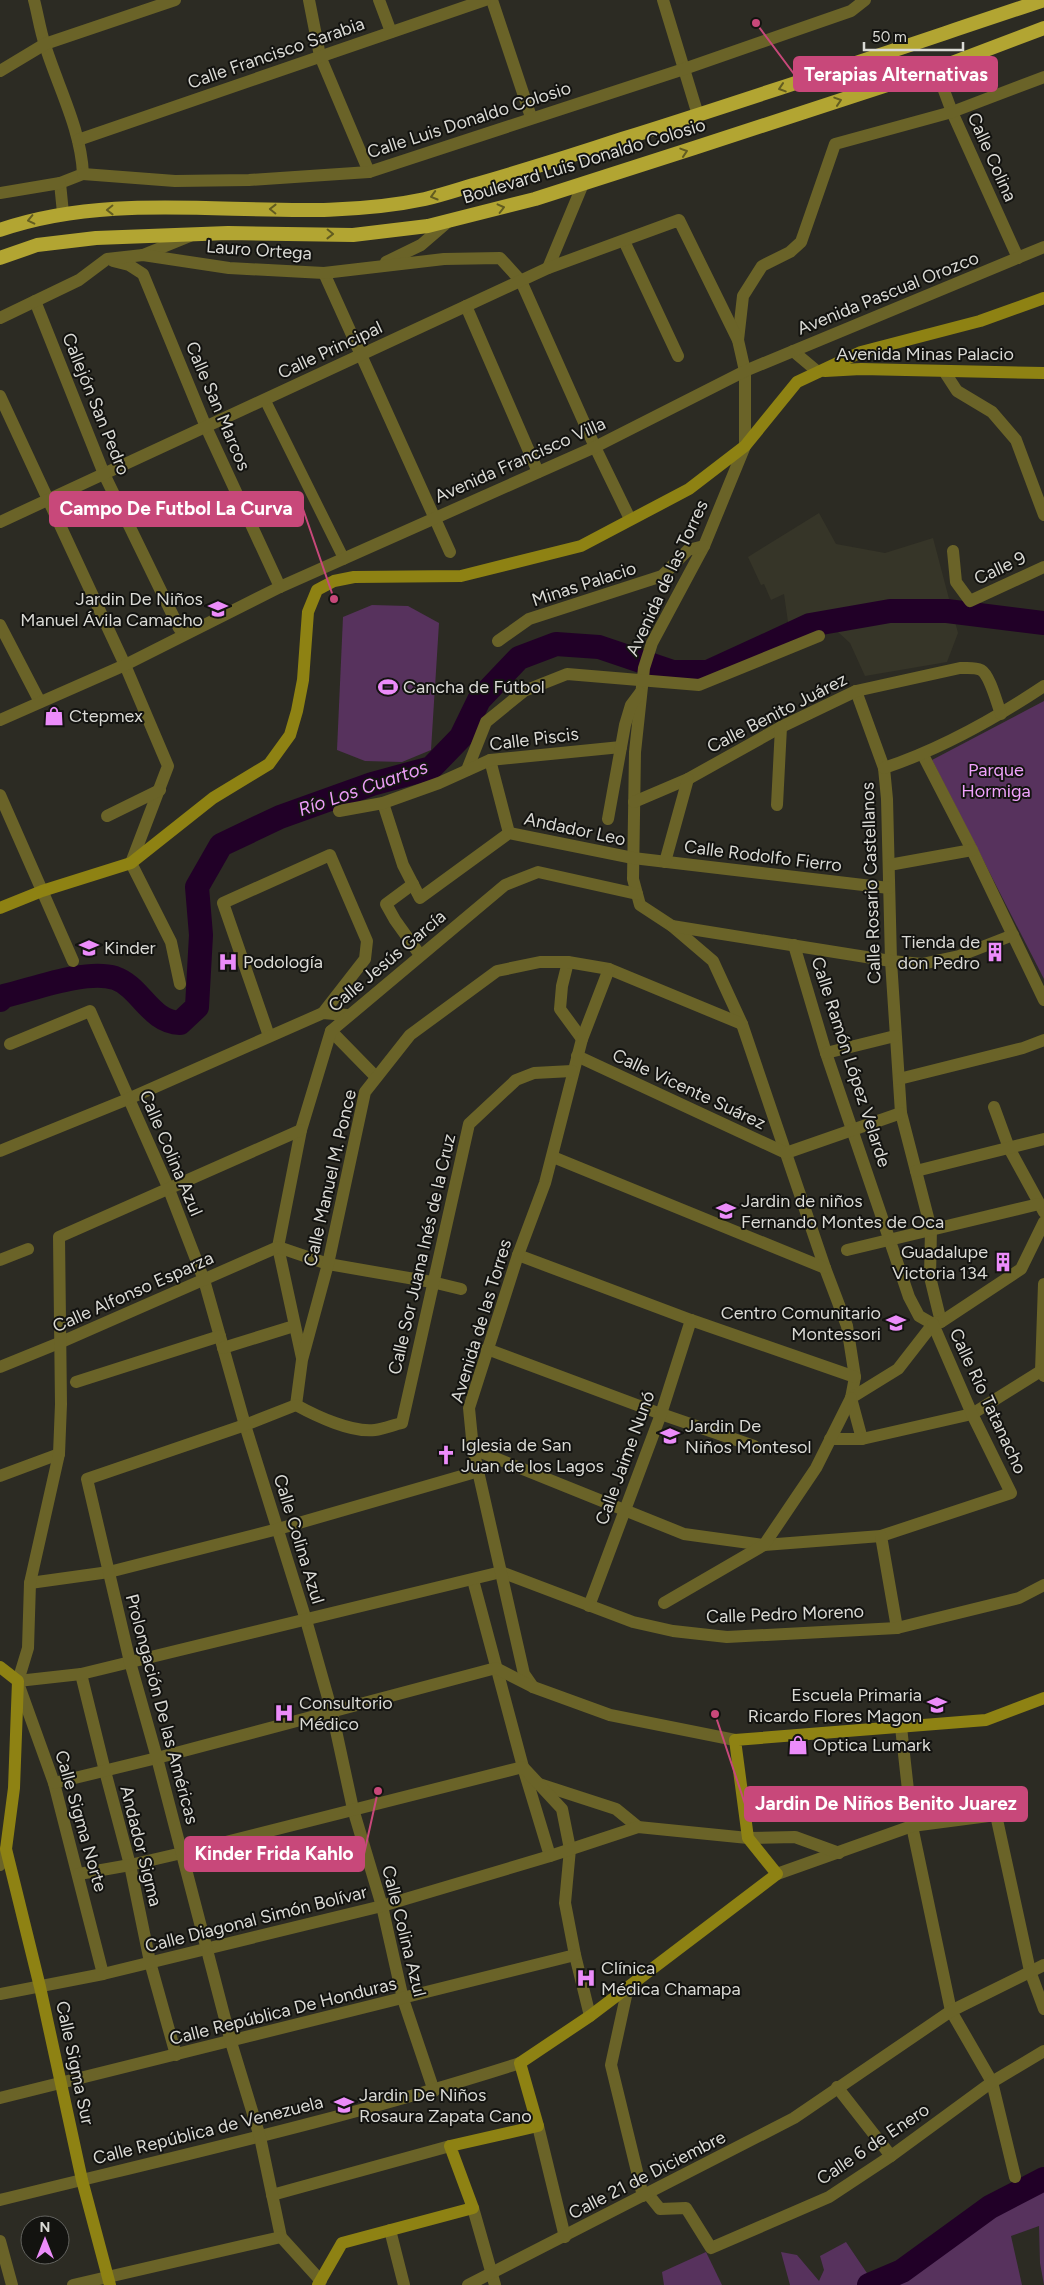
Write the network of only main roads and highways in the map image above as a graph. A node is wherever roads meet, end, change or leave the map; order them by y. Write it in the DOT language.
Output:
graph roads {
  1 [pos="1044,0"];
  2 [pos="1044,28"];
  3 [pos="0,230"];
  4 [pos="0,258"];
  5 [pos="1044,298"];
  6 [pos="818,372"];
  7 [pos="1044,373"];
  8 [pos="0,908"];
  9 [pos="0,1667"];
  10 [pos="1044,1698"];
  11 [pos="109,2281"];
  12 [pos="320,2283"];
  1 -- 3 [label="highway, Boulevard Luis Donaldo Colosio, one-way"];
  4 -- 2 [label="highway, Boulevard Luis Donaldo Colosio, one-way"];
  5 -- 6 [label="main road"];
  6 -- 7 [label="main road, Avenida Minas Palacio"];
  6 -- 8 [label="main road, Avenida Minas Palacio"];
  9 -- 11 [label="main road, Calle Sigma Sur"];
  10 -- 12 [label="main road, Calle República de Venezuela"];
}
